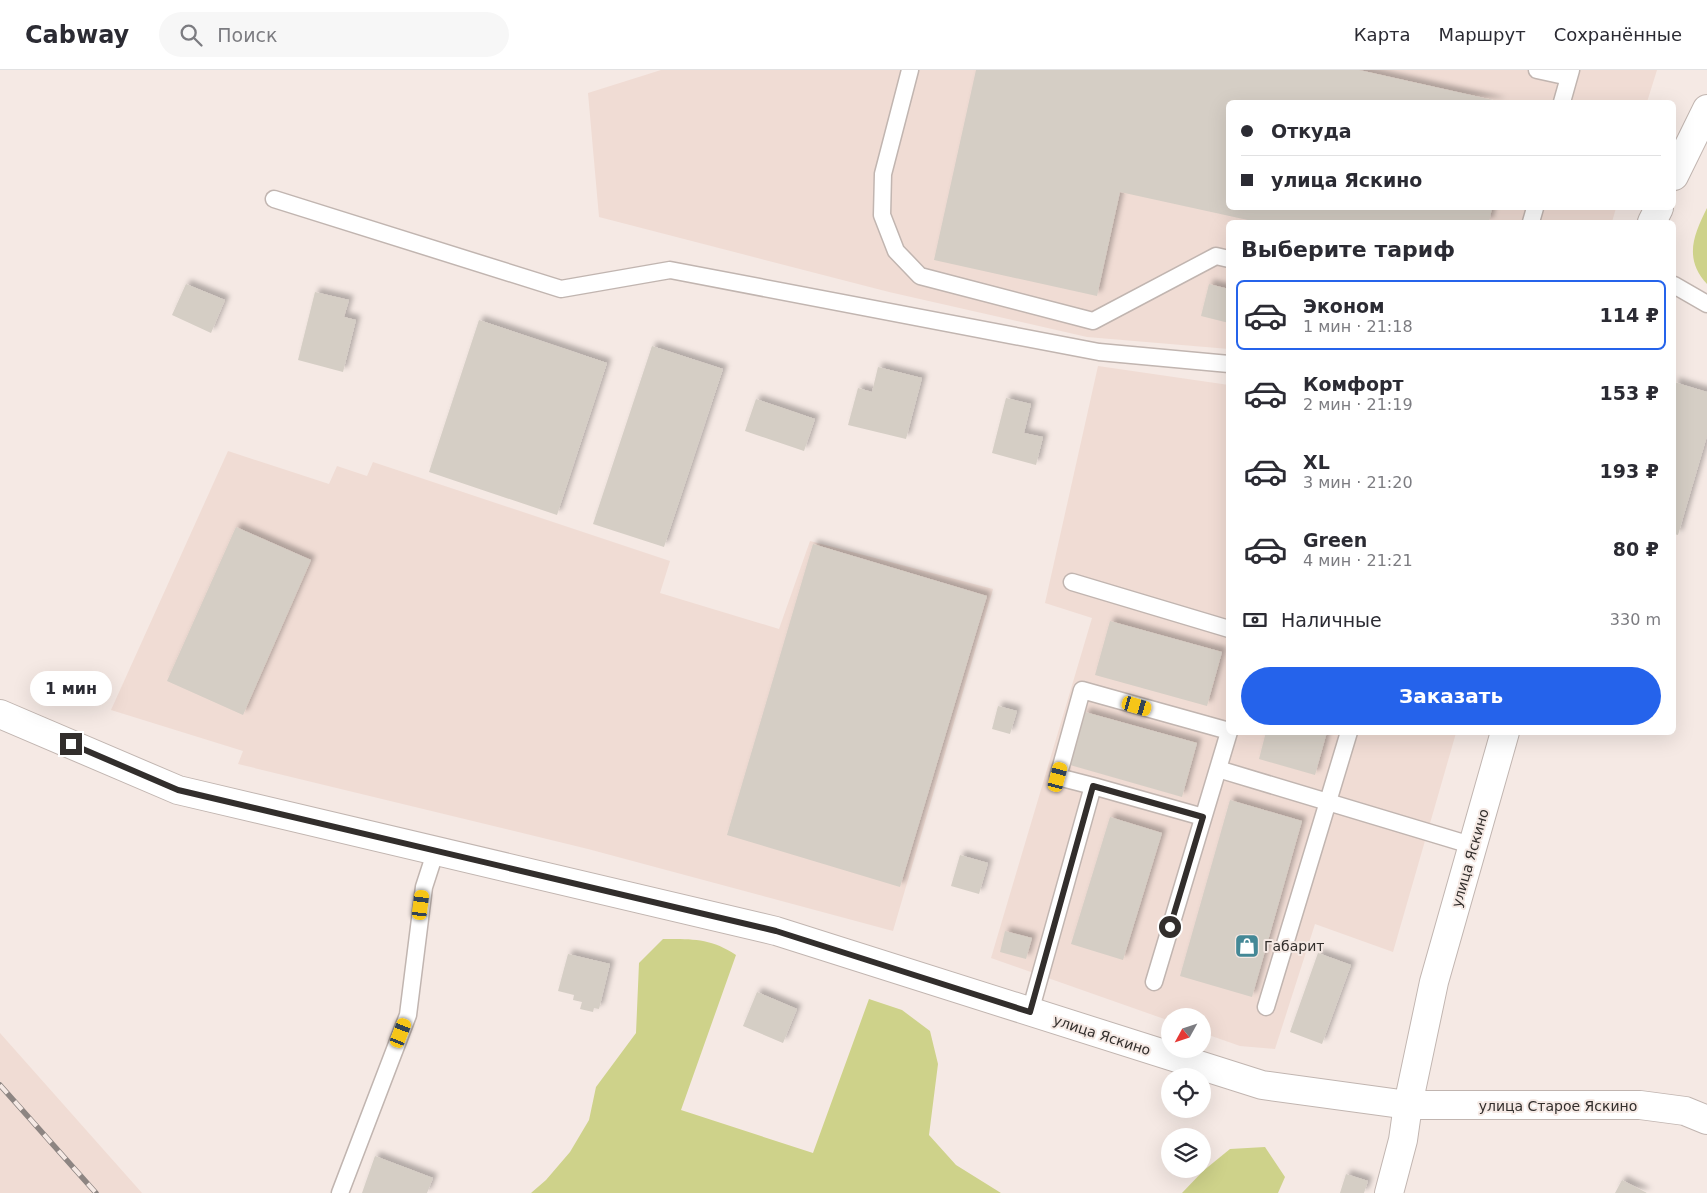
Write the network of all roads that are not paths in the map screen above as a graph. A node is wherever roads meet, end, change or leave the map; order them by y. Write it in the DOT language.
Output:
graph roads {
  1 [pos="910,70"];
  2 [pos="1537,70"];
  3 [pos="1570,74"];
  4 [pos="1563,100"];
  5 [pos="1707,109"];
  6 [pos="1676,172"];
  7 [pos="274,199"];
  8 [pos="1226,258"];
  9 [pos="1676,286"];
  10 [pos="1707,304"];
  11 [pos="1226,364"];
  12 [pos="1072,582"];
  13 [pos="1226,628"];
  14 [pos="0,714"];
  15 [pos="1226,731"];
  16 [pos="1228,735"];
  17 [pos="1348,735"];
  18 [pos="1504,735"];
  19 [pos="1218,769"];
  20 [pos="1093,786"];
  21 [pos="1328,802"];
  22 [pos="1203,817"];
  23 [pos="1474,846"];
  24 [pos="436,850"];
  25 [pos="1154,982"];
  26 [pos="1266,1007"];
  27 [pos="1030,1012"];
  28 [pos="1408,1105"];
  29 [pos="1707,1120"];
  30 [pos="340,1193"];
  31 [pos="1389,1193"];
  1 -- 8 [label="lane"];
  2 -- 3 [label="lane"];
  3 -- 4 [label="lane"];
  5 -- 6 [label="street"];
  7 -- 11 [label="lane"];
  9 -- 10 [label="lane"];
  12 -- 13 [label="lane"];
  14 -- 24 [label="street, улица Яскино"];
  15 -- 20 [label="lane"];
  16 -- 19 [label="lane"];
  17 -- 21 [label="lane"];
  18 -- 23 [label="street, улица Яскино"];
  19 -- 21 [label="lane"];
  19 -- 22 [label="lane"];
  20 -- 22 [label="lane"];
  20 -- 27 [label="lane"];
  21 -- 23 [label="lane"];
  21 -- 26 [label="lane"];
  22 -- 25 [label="lane"];
  23 -- 28 [label="street, улица Яскино"];
  24 -- 27 [label="street, улица Яскино"];
  24 -- 30 [label="lane"];
  27 -- 28 [label="street, улица Яскино"];
  28 -- 29 [label="street, улица Старое Яскино"];
  28 -- 31 [label="street"];
}
